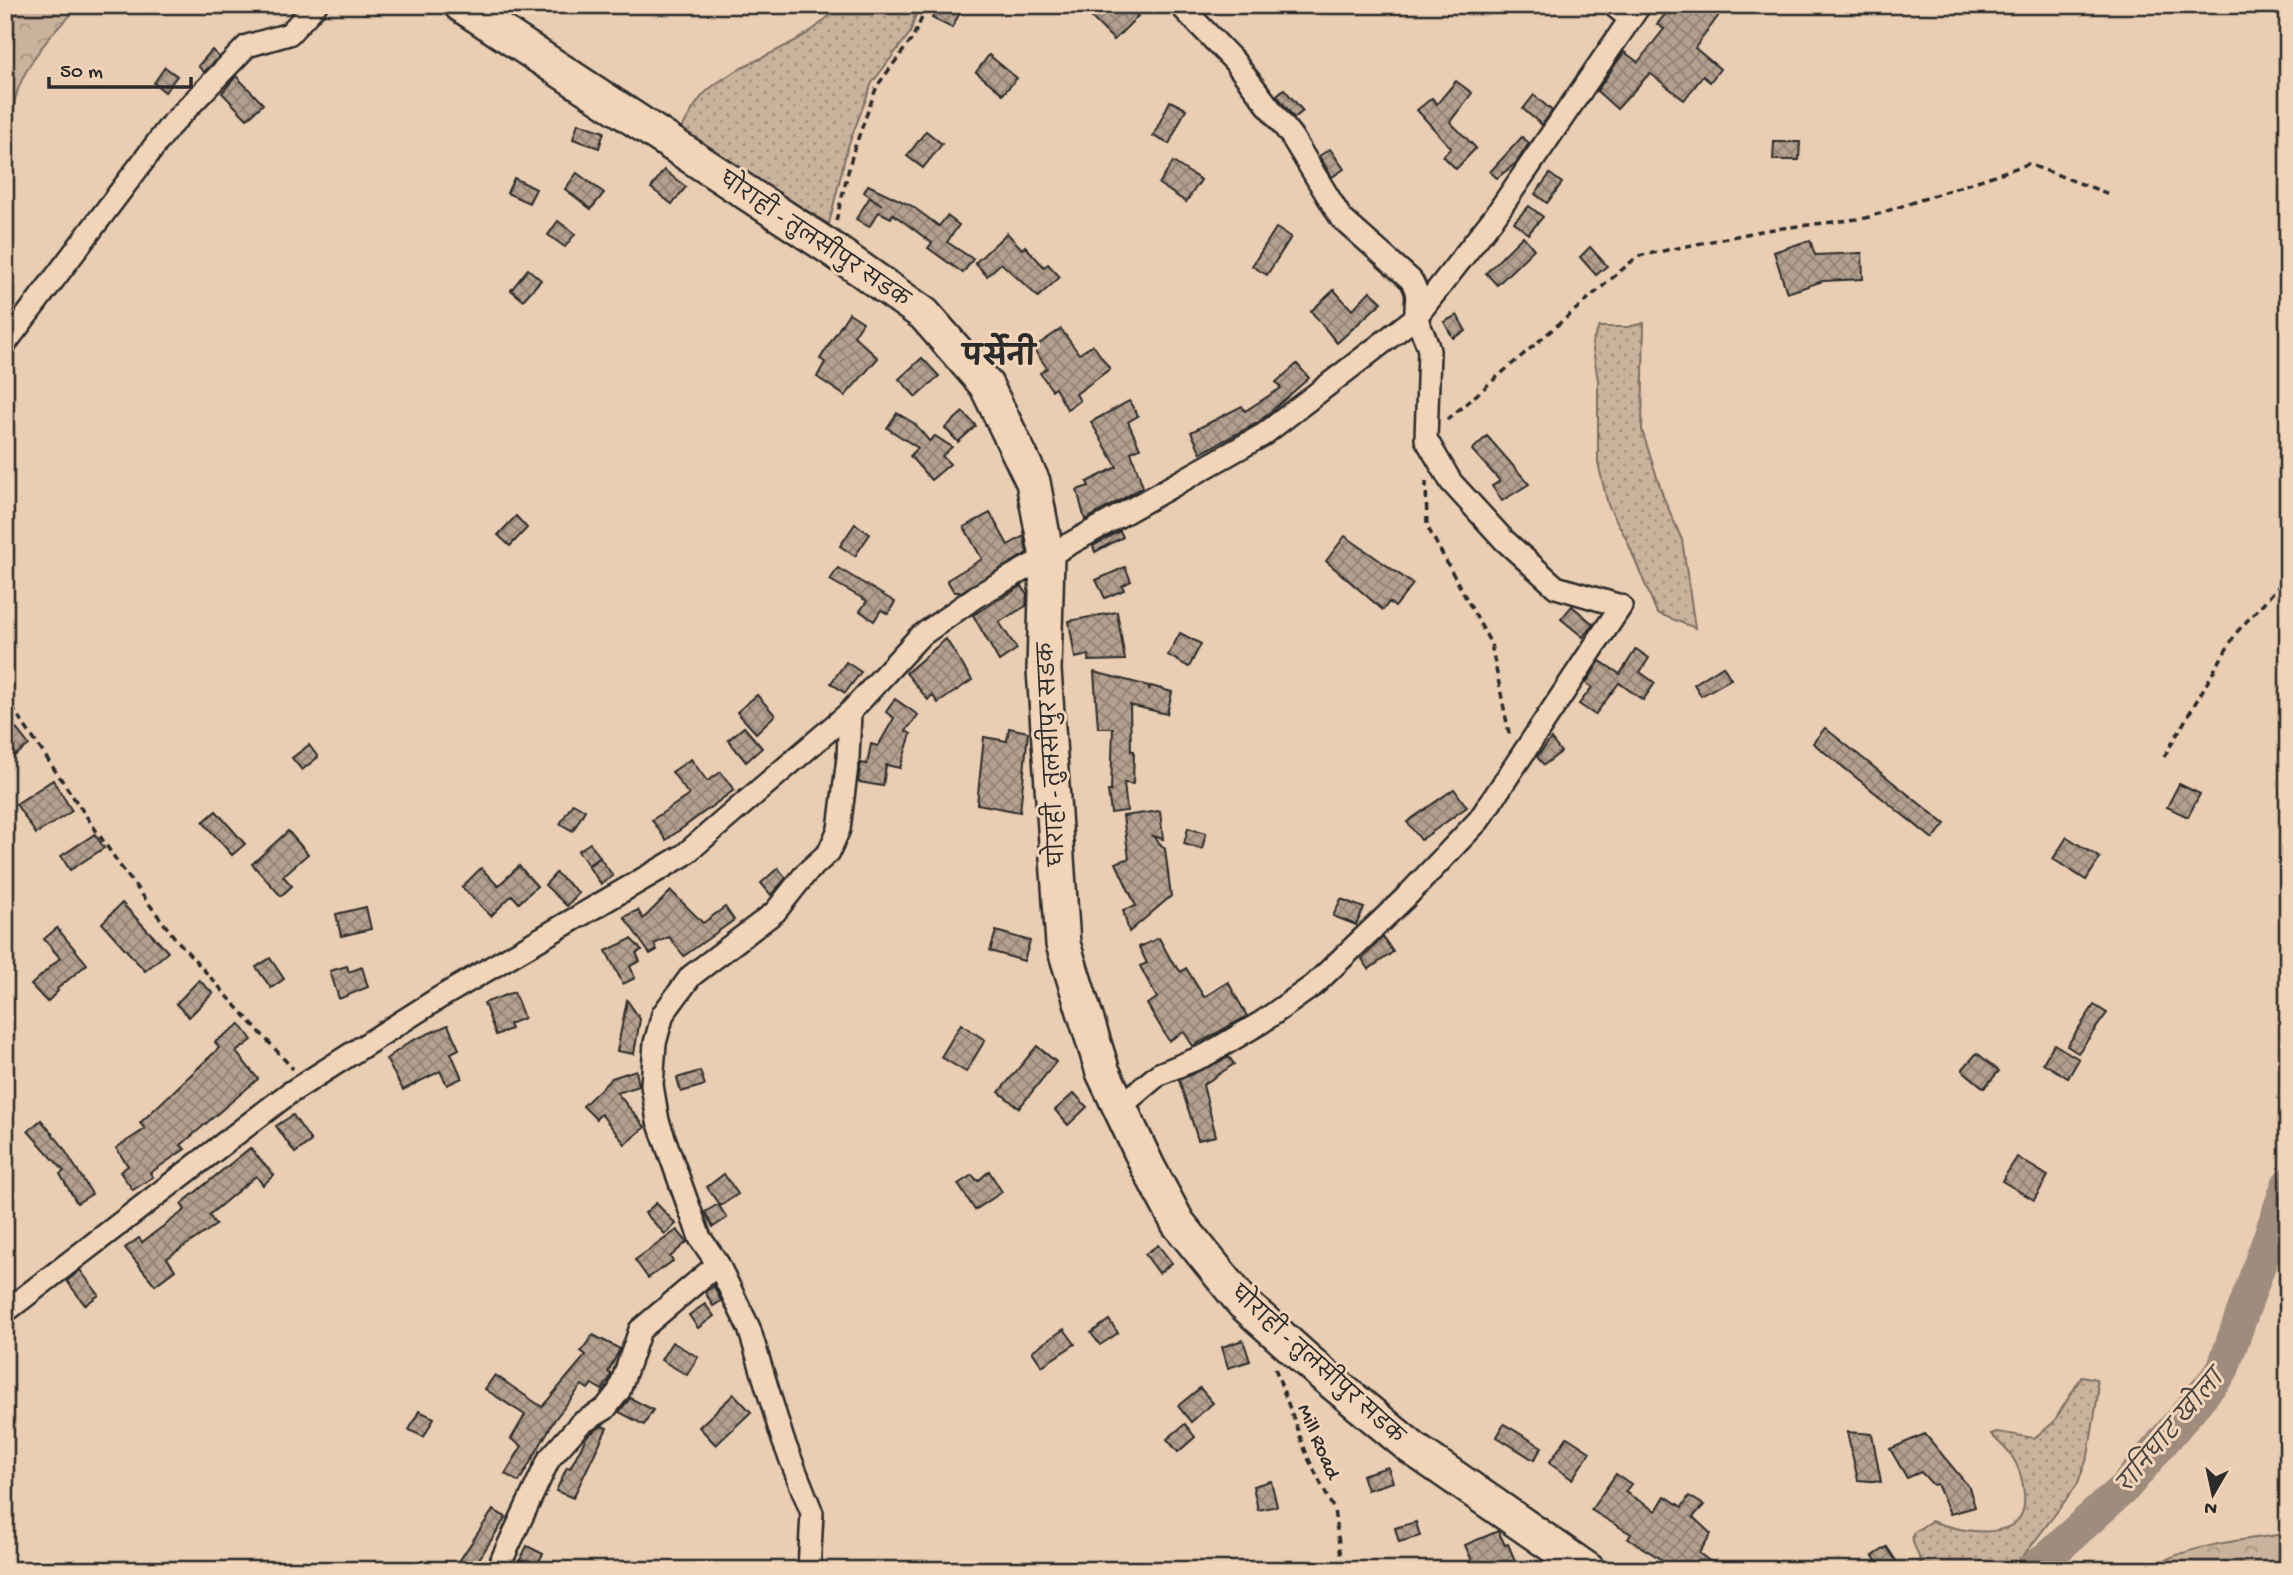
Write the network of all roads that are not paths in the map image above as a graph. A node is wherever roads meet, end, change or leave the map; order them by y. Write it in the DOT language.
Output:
graph roads {
  1 [pos="316,5"];
  2 [pos="460,5"];
  3 [pos="1180,5"];
  4 [pos="1613,5"];
  5 [pos="1635,12"];
  6 [pos="1416,317"];
  7 [pos="5,344"];
  8 [pos="1047,557"];
  9 [pos="850,712"];
  10 [pos="1121,1106"];
  11 [pos="718,1264"];
  12 [pos="5,1312"];
  13 [pos="497,1570"];
  14 [pos="809,1570"];
  15 [pos="1588,1570"];
  1 -- 7 [label="street"];
  2 -- 8 [label="main road, घोराही - तुलसीपुर सडक"];
  3 -- 6 [label="street"];
  4 -- 5 [label="street"];
  5 -- 6 [label="street"];
  6 -- 8 [label="street"];
  6 -- 10 [label="street"];
  8 -- 9 [label="street"];
  8 -- 10 [label="main road, घोराही - तुलसीपुर सडक"];
  9 -- 11 [label="street"];
  9 -- 12 [label="street"];
  10 -- 15 [label="main road, घोराही - तुलसीपुर सडक"];
  11 -- 13 [label="street"];
  11 -- 14 [label="street"];
}
